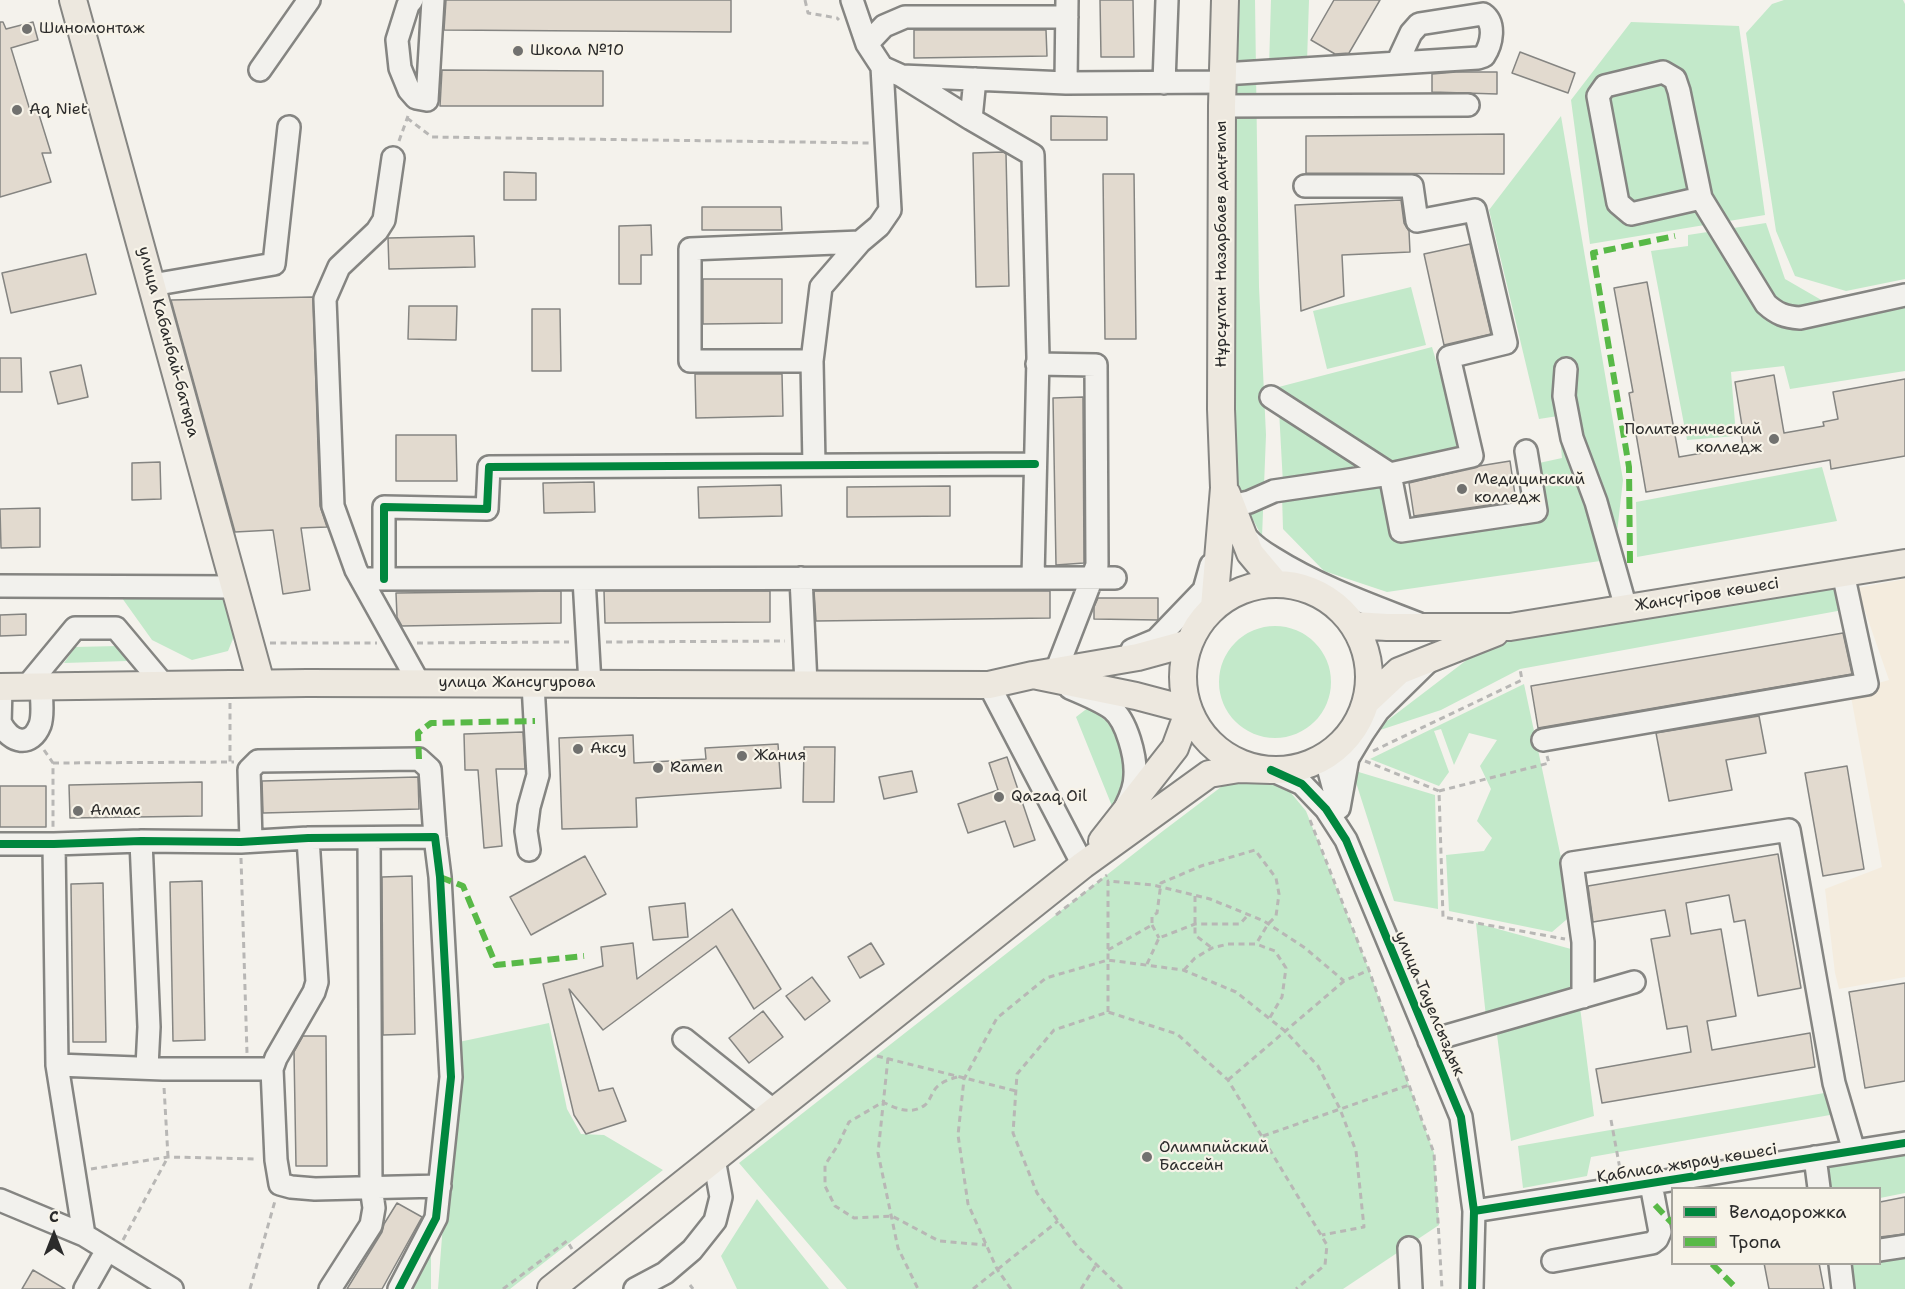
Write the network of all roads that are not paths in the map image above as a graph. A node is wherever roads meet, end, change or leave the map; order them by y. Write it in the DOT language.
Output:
graph roads {
  1 [pos="73,0"];
  2 [pos="309,0"];
  3 [pos="412,0"];
  4 [pos="433,0"];
  5 [pos="852,0"];
  6 [pos="1167,0"];
  7 [pos="1225,0"];
  8 [pos="1067,8"];
  9 [pos="867,44"];
  10 [pos="1397,63"];
  11 [pos="882,67"];
  12 [pos="260,70"];
  13 [pos="902,76"];
  14 [pos="975,79"];
  15 [pos="1066,83"];
  16 [pos="1164,83"];
  17 [pos="1223,87"];
  18 [pos="1468,105"];
  19 [pos="971,119"];
  20 [pos="289,127"];
  21 [pos="393,158"];
  22 [pos="1305,186"];
  23 [pos="1701,198"];
  24 [pos="860,242"];
  25 [pos="152,285"];
  26 [pos="1905,295"];
  27 [pos="812,361"];
  28 [pos="1037,364"];
  29 [pos="1566,369"];
  30 [pos="1271,397"];
  31 [pos="1526,451"];
  32 [pos="1035,464"];
  33 [pos="814,465"];
  34 [pos="1390,474"];
  35 [pos="1230,513"];
  36 [pos="1905,563"];
  37 [pos="1843,573"];
  38 [pos="801,578"];
  39 [pos="1033,578"];
  40 [pos="1092,578"];
  41 [pos="1115,578"];
  42 [pos="361,579"];
  43 [pos="384,579"];
  44 [pos="584,579"];
  45 [pos="1276,584"];
  46 [pos="0,586"];
  47 [pos="235,587"];
  48 [pos="1214,607"];
  49 [pos="1626,608"];
  50 [pos="1354,625"];
  51 [pos="1428,627"];
  52 [pos="1510,627"];
  53 [pos="1189,643"];
  54 [pos="1432,658"];
  55 [pos="1101,663"];
  56 [pos="1047,675"];
  57 [pos="261,683"];
  58 [pos="419,683"];
  59 [pos="163,684"];
  60 [pos="533,684"];
  61 [pos="590,684"];
  62 [pos="806,684"];
  63 [pos="989,685"];
  64 [pos="34,686"];
  65 [pos="1,687"];
  66 [pos="1367,700"];
  67 [pos="1189,710"];
  68 [pos="0,725"];
  69 [pos="1543,740"];
  70 [pos="1325,756"];
  71 [pos="1271,770"];
  72 [pos="1196,784"];
  73 [pos="1324,809"];
  74 [pos="1119,819"];
  75 [pos="435,837"];
  76 [pos="308,838"];
  77 [pos="369,839"];
  78 [pos="141,841"];
  79 [pos="246,841"];
  80 [pos="0,844"];
  81 [pos="54,844"];
  82 [pos="529,850"];
  83 [pos="1083,865"];
  84 [pos="1634,982"];
  85 [pos="1583,997"];
  86 [pos="684,1039"];
  87 [pos="1429,1041"];
  88 [pos="57,1065"];
  89 [pos="155,1068"];
  90 [pos="272,1069"];
  91 [pos="774,1111"];
  92 [pos="1905,1143"];
  93 [pos="1854,1151"];
  94 [pos="1815,1157"];
  95 [pos="714,1159"];
  96 [pos="1651,1184"];
  97 [pos="440,1186"];
  98 [pos="371,1187"];
  99 [pos="1819,1187"];
  100 [pos="0,1200"];
  101 [pos="1474,1211"];
  102 [pos="84,1235"];
  103 [pos="1905,1246"];
  104 [pos="1410,1248"];
  105 [pos="1881,1250"];
  106 [pos="111,1252"];
  107 [pos="1553,1262"];
  108 [pos="1840,1265"];
  109 [pos="85,1289"];
  110 [pos="172,1289"];
  111 [pos="330,1289"];
  112 [pos="399,1289"];
  113 [pos="551,1289"];
  114 [pos="634,1289"];
  115 [pos="1411,1289"];
  116 [pos="1472,1289"];
  117 [pos="1844,1289"];
  1 -- 25 [label="main road, улица Кабанбай-батыра"];
  2 -- 12 [label="street"];
  3 -- 4 [label="street"];
  5 -- 9 [label="street"];
  6 -- 16 [label="street"];
  7 -- 17 [label="main road, Нұрсұлтан Назарбаев даңғылы"];
  8 -- 9 [label="street"];
  8 -- 15 [label="street"];
  9 -- 11 [label="street"];
  10 -- 17 [label="street"];
  11 -- 13 [label="street"];
  11 -- 24 [label="street"];
  13 -- 14 [label="street"];
  13 -- 19 [label="street"];
  14 -- 15 [label="street"];
  14 -- 19 [label="street"];
  15 -- 16 [label="street"];
  16 -- 17 [label="street"];
  17 -- 18 [label="street"];
  17 -- 35 [label="main road, Нұрсұлтан Назарбаев даңғылы"];
  19 -- 28 [label="street"];
  20 -- 25 [label="street"];
  21 -- 42 [label="street"];
  22 -- 34 [label="street"];
  23 -- 23 [label="street"];
  23 -- 26 [label="street"];
  24 -- 27 [label="street"];
  24 -- 27 [label="street"];
  25 -- 47 [label="main road, улица Кабанбай-батыра"];
  27 -- 33 [label="street"];
  28 -- 32 [label="street"];
  28 -- 40 [label="street"];
  29 -- 49 [label="street"];
  30 -- 34 [label="street"];
  31 -- 34 [label="street"];
  32 -- 33 [label="street"];
  32 -- 39 [label="street"];
  33 -- 43 [label="street"];
  34 -- 35 [label="street"];
  35 -- 45 [label="main road"];
  35 -- 48 [label="main road"];
  35 -- 51 [label="street"];
  35 -- 55 [label="street"];
  36 -- 37 [label="main road, Жансүгіров көшесі"];
  37 -- 49 [label="main road, Жансүгіров көшесі"];
  37 -- 69 [label="street"];
  38 -- 39 [label="street"];
  38 -- 44 [label="street"];
  38 -- 62 [label="street"];
  39 -- 40 [label="street"];
  40 -- 41 [label="street"];
  40 -- 56 [label="street"];
  42 -- 43 [label="street"];
  42 -- 58 [label="street"];
  43 -- 44 [label="street"];
  44 -- 61 [label="street"];
  45 -- 48 [label="main road"];
  45 -- 50 [label="main road"];
  46 -- 47 [label="street"];
  47 -- 57 [label="main road, улица Кабанбай-батыра"];
  48 -- 53 [label="main road"];
  49 -- 52 [label="main road, Жансүгіров көшесі"];
  50 -- 51 [label="main road"];
  50 -- 66 [label="main road"];
  51 -- 52 [label="main road"];
  52 -- 54 [label="main road"];
  53 -- 55 [label="main road, улица Жансугурова"];
  53 -- 67 [label="main road"];
  54 -- 66 [label="main road"];
  54 -- 73 [label="street"];
  55 -- 56 [label="main road, улица Жансугурова"];
  56 -- 63 [label="main road, улица Жансугурова"];
  56 -- 67 [label="main road, улица Жансугурова"];
  56 -- 74 [label="street"];
  57 -- 58 [label="main road, улица Жансугурова"];
  57 -- 59 [label="main road, улица Жансугурова"];
  58 -- 60 [label="main road, улица Жансугурова"];
  59 -- 64 [label="main road, улица Жансугурова"];
  59 -- 64 [label="street"];
  60 -- 61 [label="main road, улица Жансугурова"];
  60 -- 82 [label="street"];
  61 -- 62 [label="main road, улица Жансугурова"];
  62 -- 63 [label="main road, улица Жансугурова"];
  63 -- 83 [label="street"];
  64 -- 65 [label="main road, улица Жансугурова"];
  64 -- 68 [label="street"];
  65 -- 68 [label="street"];
  66 -- 70 [label="main road"];
  67 -- 71 [label="main road"];
  67 -- 74 [label="main road"];
  70 -- 71 [label="main road"];
  70 -- 73 [label="street, улица Тауелсыздык"];
  71 -- 72 [label="main road"];
  71 -- 73 [label="street, улица Тауелсыздык"];
  72 -- 73 [label="street"];
  72 -- 83 [label="main road"];
  73 -- 87 [label="street, улица Тауелсыздык"];
  74 -- 83 [label="main road"];
  75 -- 77 [label="street"];
  75 -- 79 [label="street"];
  75 -- 97 [label="street"];
  76 -- 77 [label="street"];
  76 -- 79 [label="street"];
  76 -- 90 [label="street"];
  77 -- 98 [label="street"];
  78 -- 79 [label="street"];
  78 -- 81 [label="street"];
  78 -- 89 [label="street"];
  80 -- 81 [label="street"];
  81 -- 88 [label="street"];
  83 -- 91 [label="main road"];
  84 -- 85 [label="street"];
  85 -- 87 [label="street"];
  85 -- 93 [label="street"];
  86 -- 91 [label="street"];
  87 -- 101 [label="street, улица Тауелсыздык"];
  88 -- 89 [label="street"];
  88 -- 102 [label="street"];
  89 -- 90 [label="street"];
  90 -- 98 [label="street"];
  91 -- 95 [label="main road"];
  92 -- 93 [label="street, Қаблиса жырау көшесі"];
  93 -- 94 [label="street, Қаблиса жырау көшесі"];
  94 -- 96 [label="street, Қаблиса жырау көшесі"];
  94 -- 99 [label="street"];
  95 -- 113 [label="main road"];
  95 -- 114 [label="street"];
  96 -- 101 [label="street, Қаблиса жырау көшесі"];
  96 -- 107 [label="street"];
  97 -- 98 [label="street"];
  97 -- 112 [label="street"];
  98 -- 111 [label="street"];
  100 -- 102 [label="street"];
  101 -- 116 [label="street, улица Тауелсыздык"];
  102 -- 106 [label="street"];
  103 -- 105 [label="street"];
  104 -- 115 [label="street"];
  106 -- 109 [label="street"];
  106 -- 110 [label="street"];
  108 -- 117 [label="street"];
}
